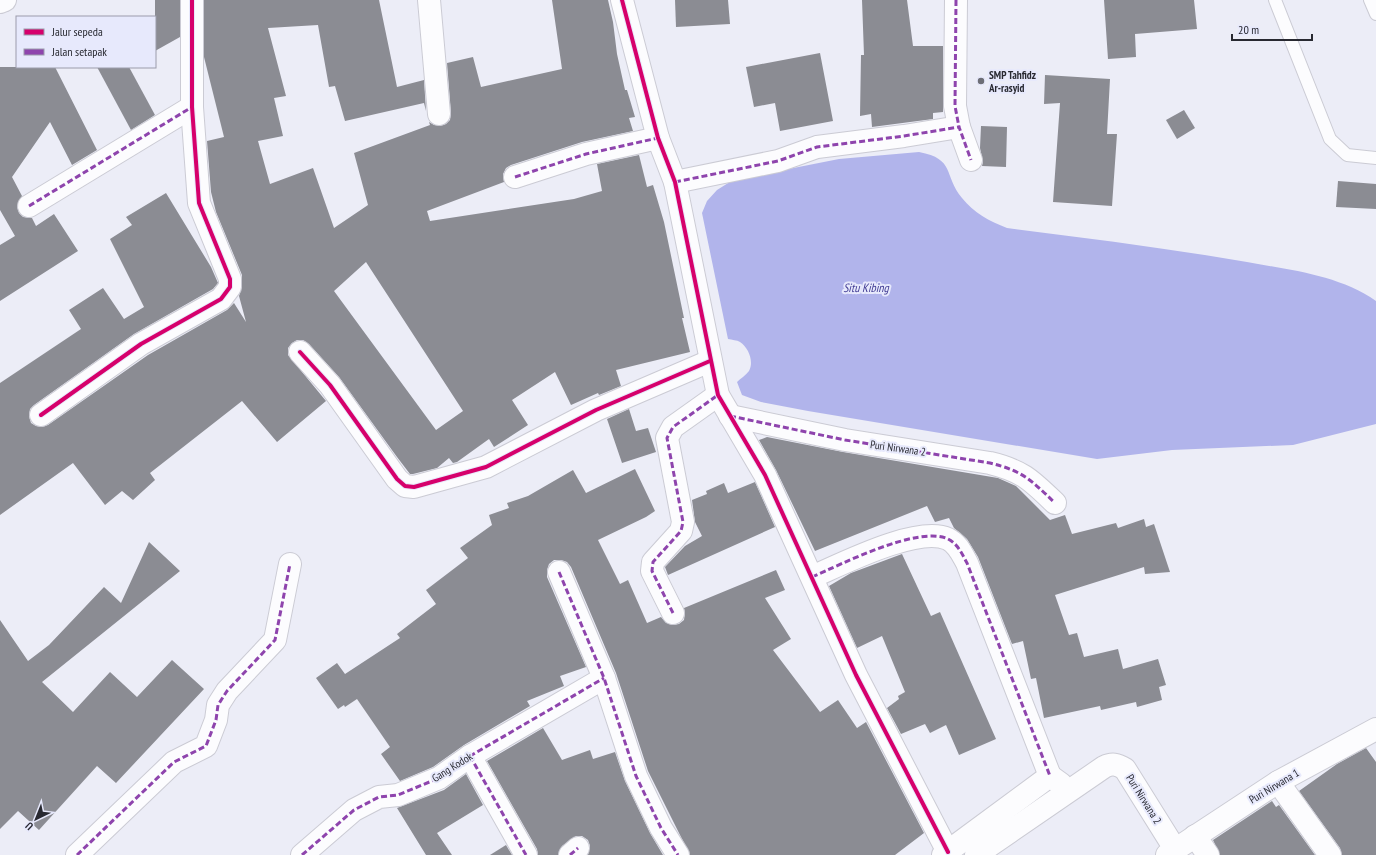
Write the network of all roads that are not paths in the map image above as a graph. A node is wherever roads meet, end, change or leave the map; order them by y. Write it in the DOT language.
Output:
graph roads {
  1 [pos="5,0"];
  2 [pos="192,0"];
  3 [pos="429,0"];
  4 [pos="622,0"];
  5 [pos="956,0"];
  6 [pos="1275,0"];
  7 [pos="1370,0"];
  8 [pos="0,2"];
  9 [pos="1376,14"];
  10 [pos="192,107"];
  11 [pos="439,114"];
  12 [pos="959,127"];
  13 [pos="658,138"];
  14 [pos="1376,158"];
  15 [pos="971,160"];
  16 [pos="515,177"];
  17 [pos="675,182"];
  18 [pos="29,206"];
  19 [pos="300,352"];
  20 [pos="710,361"];
  21 [pos="718,395"];
  22 [pos="41,415"];
  23 [pos="730,416"];
  24 [pos="1055,503"];
  25 [pos="290,564"];
  26 [pos="559,572"];
  27 [pos="812,577"];
  28 [pos="673,613"];
  29 [pos="604,678"];
  30 [pos="1375,732"];
  31 [pos="470,756"];
  32 [pos="1050,776"];
  33 [pos="1278,782"];
  34 [pos="1071,790"];
  35 [pos="1195,836"];
  36 [pos="1171,852"];
  37 [pos="946,853"];
  38 [pos="77,855"];
  39 [pos="302,855"];
  40 [pos="526,855"];
  41 [pos="678,855"];
  42 [pos="976,855"];
  43 [pos="1208,855"];
  44 [pos="1330,855"];
  1 -- 8 [label="street"];
  2 -- 10 [label="street"];
  3 -- 11 [label="street"];
  4 -- 13 [label="street"];
  5 -- 12 [label="street"];
  6 -- 14 [label="lane"];
  7 -- 9 [label="lane"];
  10 -- 18 [label="street"];
  10 -- 22 [label="street"];
  12 -- 15 [label="street"];
  12 -- 17 [label="street"];
  13 -- 16 [label="street"];
  13 -- 17 [label="street"];
  17 -- 20 [label="street"];
  19 -- 20 [label="street"];
  20 -- 21 [label="street"];
  21 -- 23 [label="street"];
  21 -- 28 [label="street"];
  23 -- 24 [label="street, Puri Nirwana 2"];
  23 -- 27 [label="street"];
  25 -- 38 [label="street"];
  26 -- 29 [label="street"];
  27 -- 32 [label="street"];
  27 -- 37 [label="street"];
  29 -- 31 [label="street, Gang Kodok"];
  29 -- 41 [label="street"];
  30 -- 33 [label="street, Puri Nirwana 1"];
  31 -- 39 [label="street, Gang Kodok"];
  31 -- 40 [label="street"];
  32 -- 34 [label="street"];
  32 -- 37 [label="street"];
  33 -- 35 [label="street, Puri Nirwana 1"];
  33 -- 44 [label="street"];
  34 -- 36 [label="street, Puri Nirwana 2"];
  34 -- 42 [label="street"];
  35 -- 36 [label="street, Puri Nirwana 2"];
  35 -- 43 [label="street"];
}
